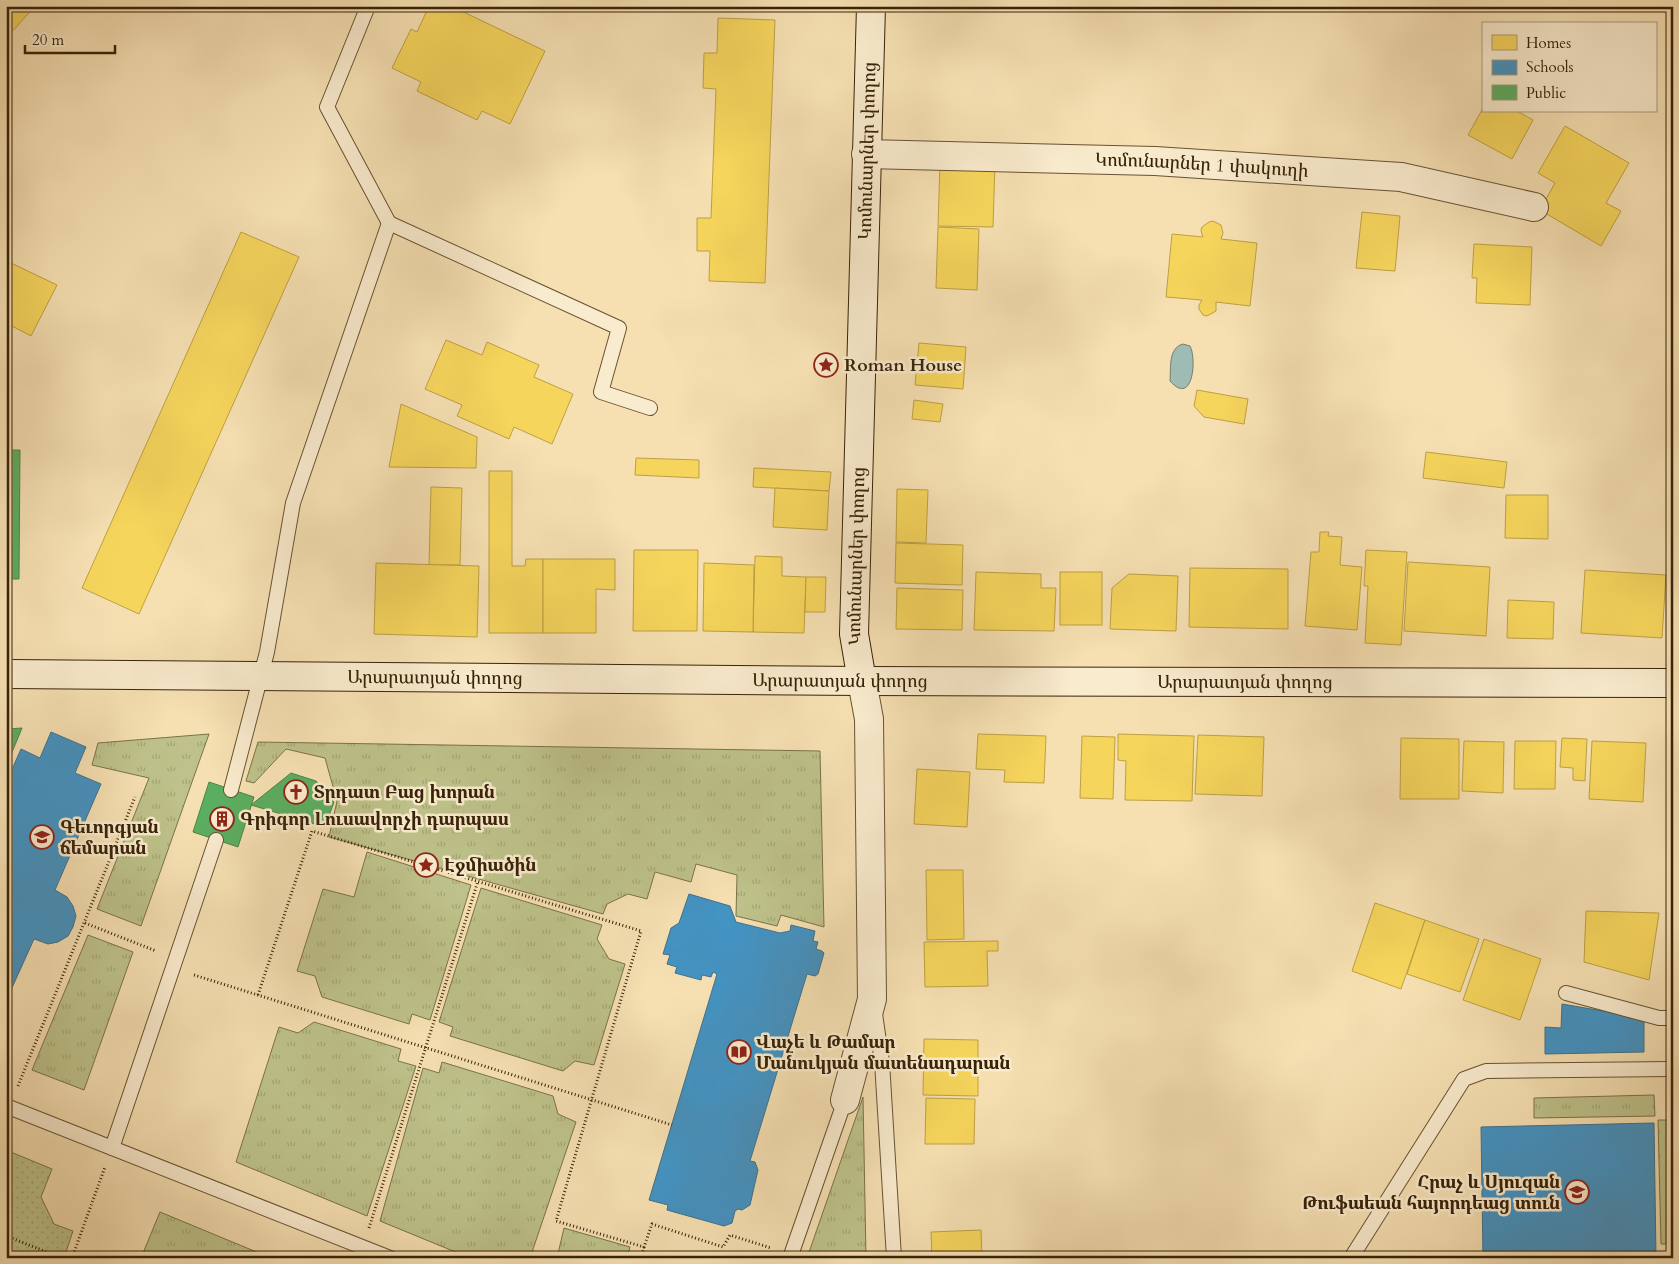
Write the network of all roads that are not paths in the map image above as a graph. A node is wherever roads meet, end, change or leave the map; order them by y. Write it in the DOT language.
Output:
graph roads {
  1 [pos="368,6"];
  2 [pos="870,6"];
  3 [pos="866,154"];
  4 [pos="1534,207"];
  5 [pos="389,223"];
  6 [pos="650,408"];
  7 [pos="6,674"];
  8 [pos="260,676"];
  9 [pos="862,681"];
  10 [pos="1673,684"];
  11 [pos="231,790"];
  12 [pos="216,840"];
  13 [pos="1566,992"];
  14 [pos="872,999"];
  15 [pos="1673,1018"];
  16 [pos="1673,1069"];
  17 [pos="845,1100"];
  18 [pos="8,1107"];
  19 [pos="112,1148"];
  20 [pos="790,1256"];
  21 [pos="390,1258"];
  22 [pos="894,1258"];
  23 [pos="1352,1258"];
  1 -- 5 [label="lane"];
  2 -- 3 [label="street, Կոմունարներ փողոց"];
  3 -- 4 [label="street, Կոմունարներ 1 փակուղի"];
  3 -- 9 [label="street, Կոմունարներ փողոց"];
  5 -- 6 [label="lane"];
  5 -- 8 [label="lane"];
  7 -- 8 [label="street, Արարատյան փողոց"];
  8 -- 9 [label="street, Արարատյան փողոց"];
  8 -- 11 [label="lane"];
  9 -- 10 [label="street, Արարատյան փողոց"];
  9 -- 14 [label="street, Կոմունարներ փողոց"];
  12 -- 19 [label="lane"];
  13 -- 15 [label="lane"];
  14 -- 17 [label="street, Կոմունարներ փողոց"];
  14 -- 22 [label="lane"];
  16 -- 23 [label="lane"];
  17 -- 20 [label="lane"];
  18 -- 19 [label="lane"];
  19 -- 21 [label="lane"];
}
